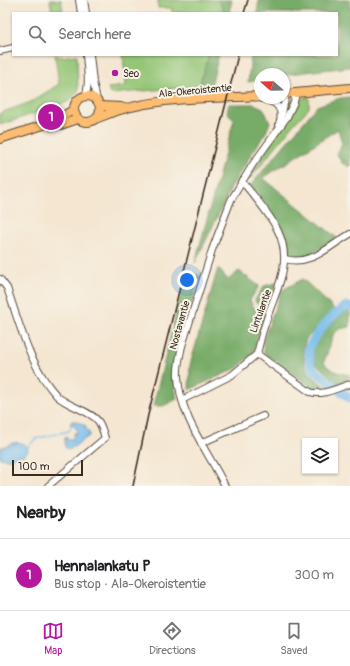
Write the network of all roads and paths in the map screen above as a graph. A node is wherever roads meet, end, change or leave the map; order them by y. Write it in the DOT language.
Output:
graph roads {
  1 [pos="79,0"];
  2 [pos="84,0"];
  3 [pos="81,12"];
  4 [pos="86,12"];
  5 [pos="12,48"];
  6 [pos="0,51"];
  7 [pos="86,56"];
  8 [pos="90,56"];
  9 [pos="350,88"];
  10 [pos="296,93"];
  11 [pos="290,94"];
  12 [pos="247,96"];
  13 [pos="254,96"];
  14 [pos="85,97"];
  15 [pos="98,103"];
  16 [pos="284,104"];
  17 [pos="132,106"];
  18 [pos="74,109"];
  19 [pos="282,116"];
  20 [pos="98,118"];
  21 [pos="78,119"];
  22 [pos="38,128"];
  23 [pos="276,131"];
  24 [pos="0,139"];
  25 [pos="241,182"];
  26 [pos="350,234"];
  27 [pos="285,260"];
  28 [pos="0,279"];
  29 [pos="257,354"];
  30 [pos="350,384"];
  31 [pos="182,400"];
  32 [pos="264,416"];
  33 [pos="201,443"];
  34 [pos="48,486"];
  35 [pos="225,486"];
  1 -- 3 [label="street"];
  2 -- 4 [label="street"];
  5 -- 6 [label="street"];
  7 -- 14 [label="street"];
  8 -- 15 [label="street"];
  9 -- 10 [label="main road"];
  10 -- 11 [label="main road"];
  10 -- 23 [label="street, Nostavantie"];
  12 -- 13 [label="main road, Ala-Okeroistentie"];
  12 -- 17 [label="main road, Ala-Okeroistentie"];
  12 -- 19 [label="street"];
  14 -- 15 [label="main road"];
  14 -- 18 [label="main road"];
  15 -- 17 [label="main road, Ala-Okeroistentie"];
  15 -- 20 [label="main road"];
  16 -- 19 [label="street, Nostavantie"];
  17 -- 20 [label="main road, Ala-Okeroistentie"];
  18 -- 21 [label="main road"];
  18 -- 22 [label="main road"];
  19 -- 23 [label="street, Nostavantie"];
  20 -- 21 [label="main road"];
  21 -- 22 [label="main road"];
  22 -- 24 [label="main road"];
  23 -- 25 [label="street, Nostavantie"];
  25 -- 27 [label="street, Lintulantie"];
  25 -- 31 [label="street, Nostavantie"];
  26 -- 27 [label="street"];
  27 -- 29 [label="street, Lintulantie"];
  28 -- 34 [label="street"];
  29 -- 30 [label="street"];
  29 -- 31 [label="street"];
  31 -- 33 [label="street, Nostavantie"];
  32 -- 33 [label="street"];
  33 -- 35 [label="street, Nostavantie"];
}
